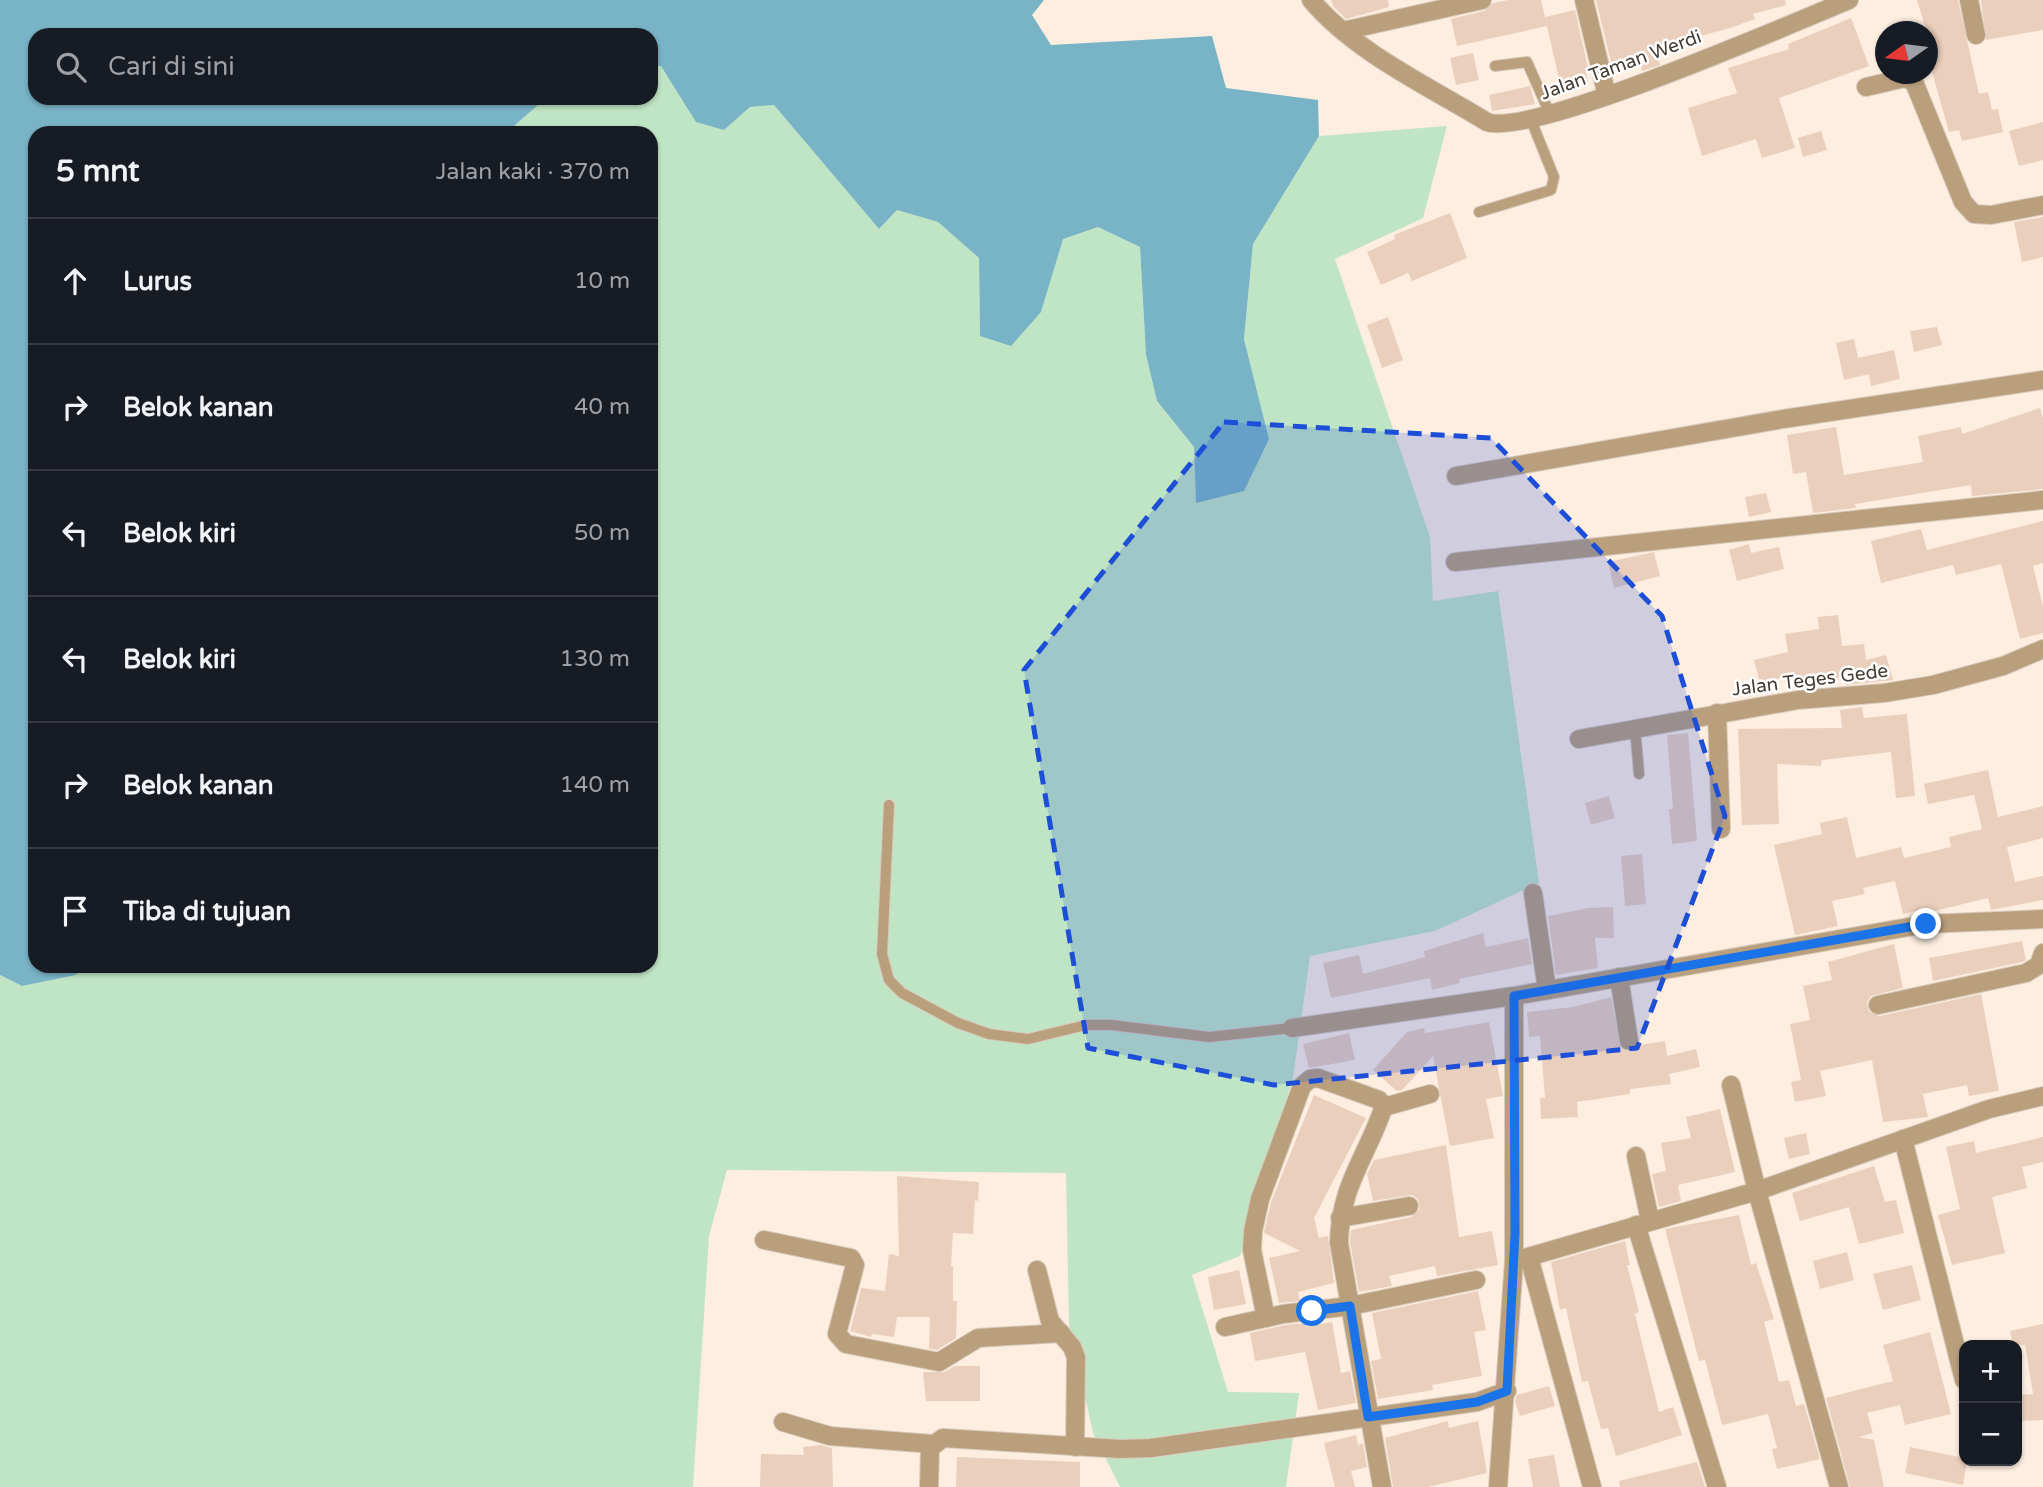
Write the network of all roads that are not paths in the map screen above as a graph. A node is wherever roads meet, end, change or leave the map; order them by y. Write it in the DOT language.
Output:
graph roads {
  1 [pos="1311,0"];
  2 [pos="1482,0"];
  3 [pos="1584,0"];
  4 [pos="1849,0"];
  5 [pos="1969,0"];
  6 [pos="1343,31"];
  7 [pos="1976,35"];
  8 [pos="1495,66"];
  9 [pos="1866,87"];
  10 [pos="1608,96"];
  11 [pos="1550,114"];
  12 [pos="1531,120"];
  13 [pos="2043,205"];
  14 [pos="1479,212"];
  15 [pos="2043,380"];
  16 [pos="1456,476"];
  17 [pos="2043,500"];
  18 [pos="1455,562"];
  19 [pos="2043,649"];
  20 [pos="1717,713"];
  21 [pos="1635,728"];
  22 [pos="1579,739"];
  23 [pos="1639,774"];
  24 [pos="889,805"];
  25 [pos="1721,829"];
  26 [pos="1533,893"];
  27 [pos="2043,919"];
  28 [pos="2043,953"];
  29 [pos="1619,976"];
  30 [pos="1547,990"];
  31 [pos="1514,996"];
  32 [pos="1878,1005"];
  33 [pos="1292,1028"];
  34 [pos="1629,1041"];
  35 [pos="1731,1085"];
  36 [pos="1430,1094"];
  37 [pos="2043,1096"];
  38 [pos="1384,1107"];
  39 [pos="1903,1139"];
  40 [pos="1636,1156"];
  41 [pos="1757,1191"];
  42 [pos="1409,1206"];
  43 [pos="1340,1217"];
  44 [pos="1643,1222"];
  45 [pos="764,1240"];
  46 [pos="1522,1259"];
  47 [pos="1037,1270"];
  48 [pos="1476,1280"];
  49 [pos="1350,1306"];
  50 [pos="1266,1318"];
  51 [pos="1225,1326"];
  52 [pos="1061,1333"];
  53 [pos="1959,1360"];
  54 [pos="1507,1391"];
  55 [pos="1368,1417"];
  56 [pos="783,1422"];
  57 [pos="932,1444"];
  58 [pos="1075,1447"];
  59 [pos="929,1487"];
  60 [pos="1382,1487"];
  61 [pos="1498,1487"];
  62 [pos="1592,1487"];
  63 [pos="1717,1487"];
  64 [pos="1839,1487"];
  1 -- 6 [label="street, Jalan Taman Werdi"];
  2 -- 6 [label="street"];
  3 -- 10 [label="street"];
  4 -- 10 [label="street, Jalan Taman Werdi"];
  5 -- 7 [label="street"];
  6 -- 12 [label="street, Jalan Taman Werdi"];
  8 -- 11 [label="lane"];
  9 -- 13 [label="street"];
  10 -- 11 [label="street, Jalan Taman Werdi"];
  11 -- 12 [label="street, Jalan Taman Werdi"];
  12 -- 14 [label="lane"];
  15 -- 16 [label="street"];
  17 -- 18 [label="street"];
  19 -- 20 [label="street, Jalan Teges Gede"];
  20 -- 21 [label="street, Jalan Teges Gede"];
  20 -- 25 [label="street"];
  21 -- 22 [label="street, Jalan Teges Gede"];
  21 -- 23 [label="lane"];
  24 -- 33 [label="lane"];
  26 -- 30 [label="street"];
  27 -- 29 [label="street"];
  28 -- 32 [label="street"];
  29 -- 30 [label="street"];
  29 -- 34 [label="street"];
  30 -- 31 [label="street"];
  31 -- 33 [label="street"];
  31 -- 46 [label="street"];
  35 -- 41 [label="street"];
  36 -- 38 [label="street"];
  37 -- 39 [label="street"];
  38 -- 43 [label="street"];
  38 -- 50 [label="street"];
  39 -- 41 [label="street"];
  39 -- 53 [label="street"];
  40 -- 44 [label="street"];
  41 -- 44 [label="street"];
  41 -- 64 [label="street"];
  42 -- 43 [label="street"];
  43 -- 49 [label="street"];
  44 -- 46 [label="street"];
  44 -- 63 [label="street"];
  45 -- 52 [label="street"];
  46 -- 54 [label="street"];
  46 -- 62 [label="street"];
  47 -- 52 [label="street"];
  48 -- 49 [label="street"];
  49 -- 50 [label="street"];
  49 -- 55 [label="street"];
  50 -- 51 [label="street"];
  52 -- 58 [label="street"];
  54 -- 55 [label="street"];
  54 -- 61 [label="street"];
  55 -- 58 [label="street"];
  55 -- 60 [label="street"];
  56 -- 57 [label="street"];
  57 -- 58 [label="street"];
  57 -- 59 [label="street"];
}
